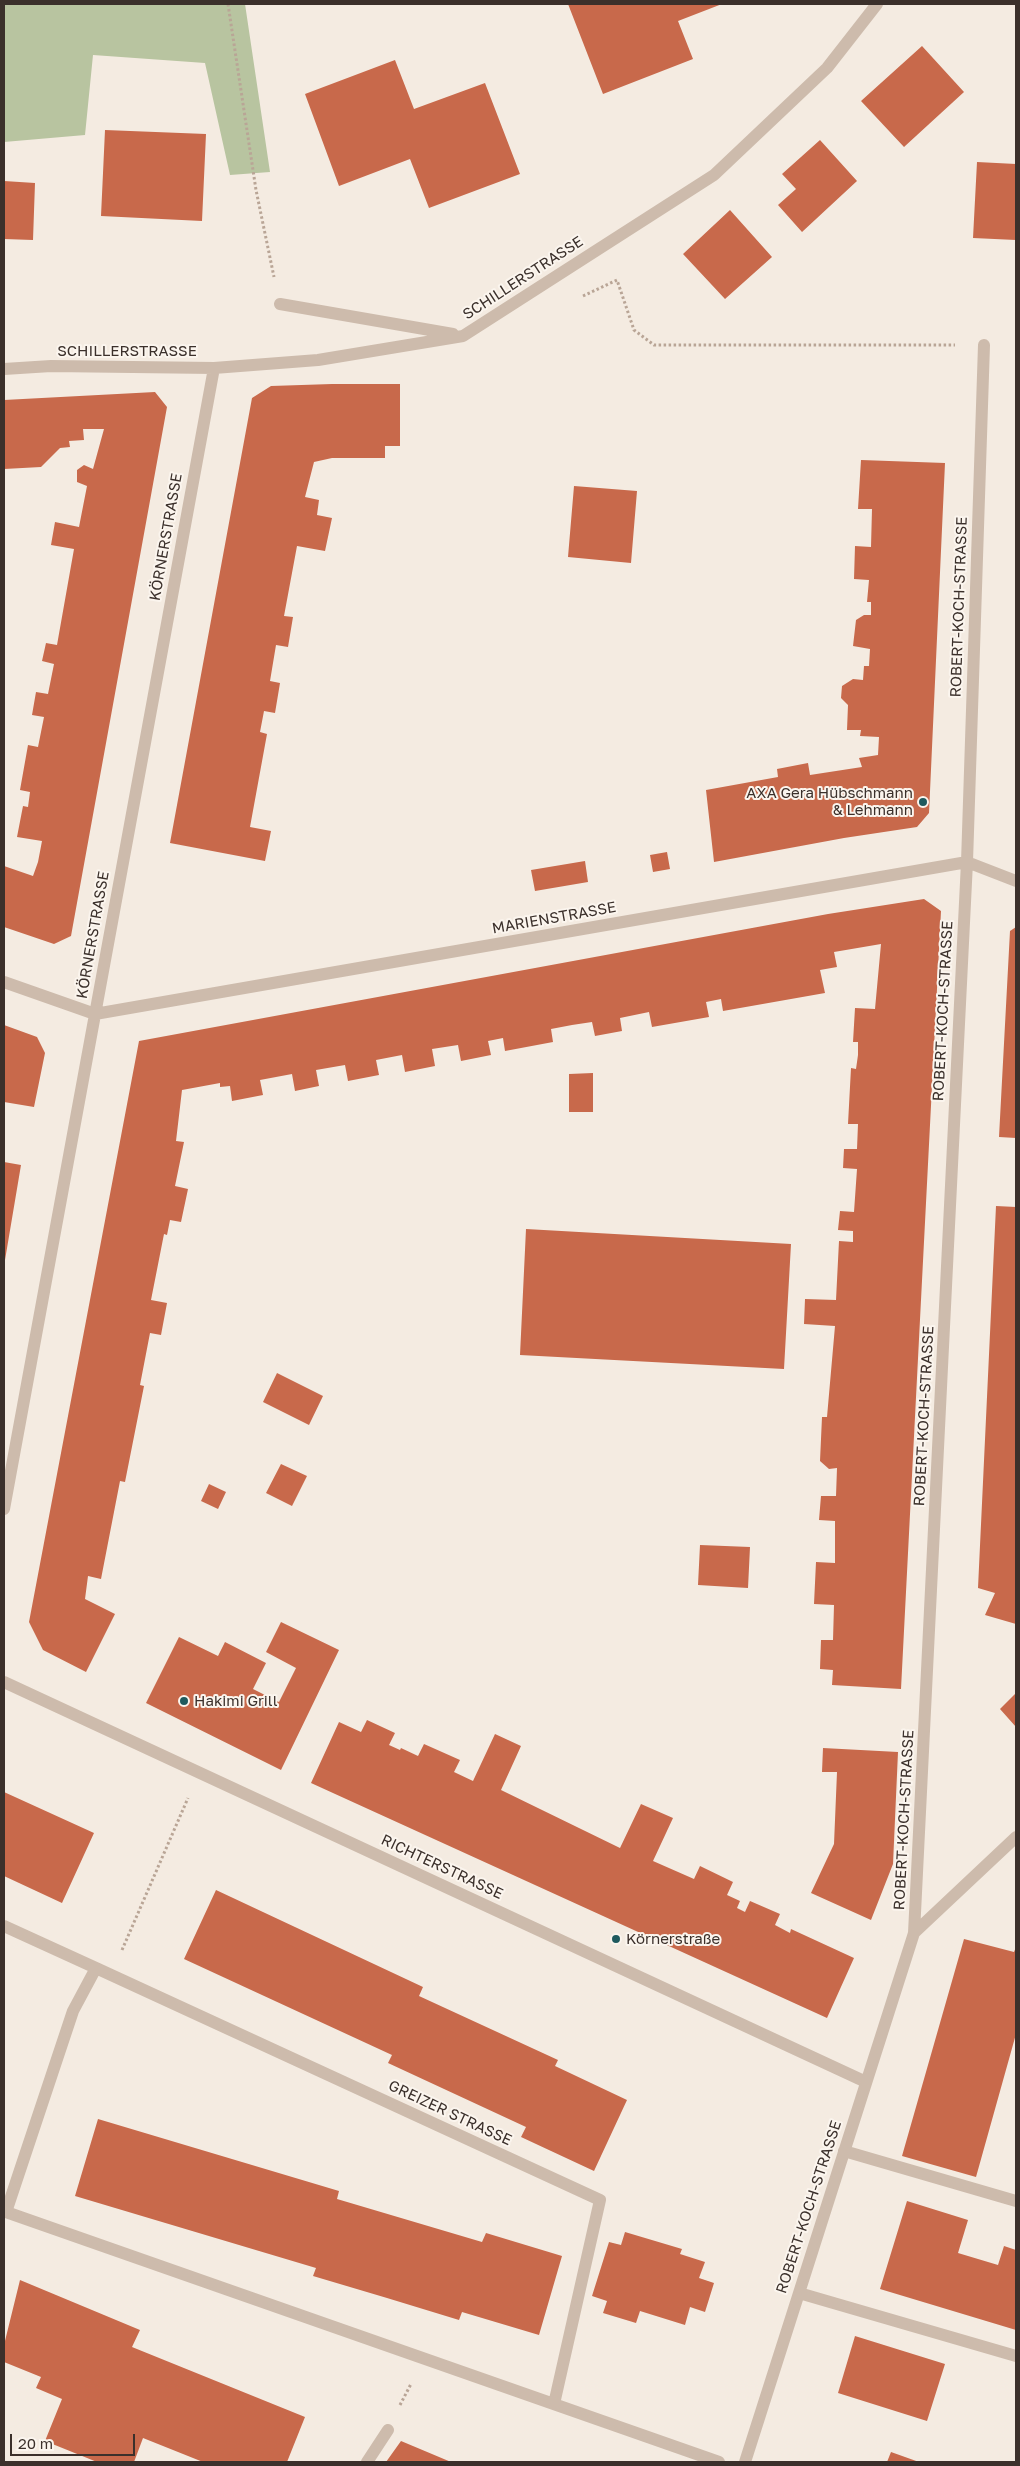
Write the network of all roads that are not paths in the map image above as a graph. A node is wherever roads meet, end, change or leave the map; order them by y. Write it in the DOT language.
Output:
graph roads {
  1 [pos="877,4"];
  2 [pos="280,304"];
  3 [pos="463,336"];
  4 [pos="984,345"];
  5 [pos="214,368"];
  6 [pos="4,369"];
  7 [pos="967,862"];
  8 [pos="1016,881"];
  9 [pos="4,982"];
  10 [pos="95,1014"];
  11 [pos="4,1509"];
  12 [pos="4,1682"];
  13 [pos="1016,1837"];
  14 [pos="4,1926"];
  15 [pos="914,1933"];
  16 [pos="96,1968"];
  17 [pos="866,2082"];
  18 [pos="844,2151"];
  19 [pos="1015,2197"];
  20 [pos="5,2212"];
  21 [pos="799,2294"];
  22 [pos="1016,2356"];
  23 [pos="554,2404"];
  24 [pos="388,2430"];
  25 [pos="367,2462"];
  26 [pos="719,2462"];
  27 [pos="745,2462"];
  1 -- 3 [label="street, SCHILLERSTRASSE"];
  2 -- 3 [label="street"];
  3 -- 5 [label="street, SCHILLERSTRASSE"];
  4 -- 7 [label="street, ROBERT-KOCH-STRASSE"];
  5 -- 6 [label="street, SCHILLERSTRASSE"];
  5 -- 10 [label="street, KÖRNERSTRASSE"];
  7 -- 8 [label="street"];
  7 -- 10 [label="street, MARIENSTRASSE"];
  7 -- 15 [label="street, ROBERT-KOCH-STRASSE"];
  9 -- 10 [label="street"];
  10 -- 11 [label="street, KÖRNERSTRASSE"];
  12 -- 17 [label="street, RICHTERSTRASSE"];
  13 -- 15 [label="street"];
  14 -- 16 [label="street, GREIZER STRASSE"];
  15 -- 17 [label="street, ROBERT-KOCH-STRASSE"];
  16 -- 20 [label="street"];
  16 -- 23 [label="street, GREIZER STRASSE"];
  17 -- 18 [label="street, ROBERT-KOCH-STRASSE"];
  18 -- 19 [label="street"];
  18 -- 21 [label="street, ROBERT-KOCH-STRASSE"];
  20 -- 23 [label="street"];
  21 -- 22 [label="street"];
  21 -- 27 [label="street, ROBERT-KOCH-STRASSE"];
  23 -- 26 [label="street"];
  24 -- 25 [label="street"];
}
